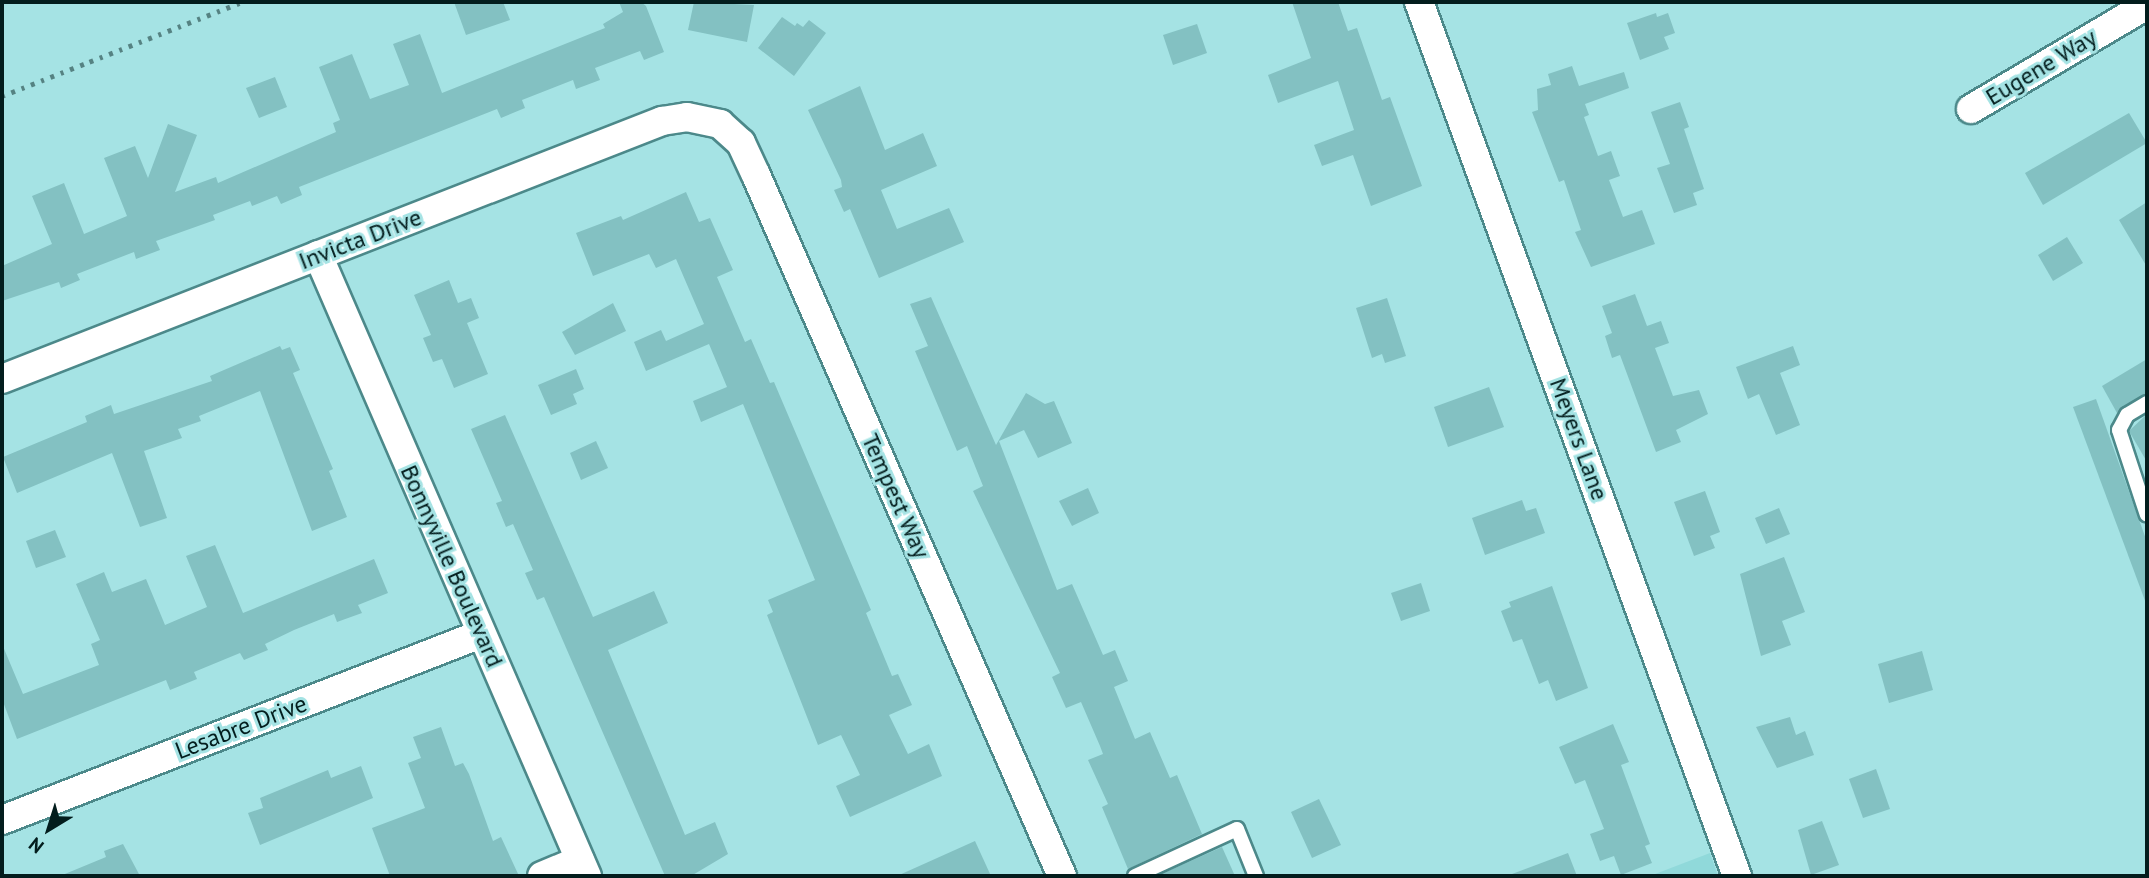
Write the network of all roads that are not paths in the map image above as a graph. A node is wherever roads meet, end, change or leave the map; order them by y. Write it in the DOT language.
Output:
graph roads {
  1 [pos="1419,2"];
  2 [pos="2147,5"];
  3 [pos="1971,109"];
  4 [pos="720,124"];
  5 [pos="318,255"];
  6 [pos="2,379"];
  7 [pos="2147,403"];
  8 [pos="2147,515"];
  9 [pos="481,634"];
  10 [pos="2,820"];
  11 [pos="584,868"];
  12 [pos="542,876"];
  13 [pos="1062,876"];
  14 [pos="1135,876"];
  15 [pos="1256,876"];
  16 [pos="1737,876"];
  1 -- 16 [label="street, Meyers Lane"];
  2 -- 3 [label="street, Eugene Way"];
  4 -- 5 [label="street, Invicta Drive"];
  4 -- 13 [label="street, Tempest Way"];
  5 -- 6 [label="street, Invicta Drive"];
  5 -- 9 [label="street, Bonnyville Boulevard"];
  7 -- 8 [label="lane"];
  9 -- 10 [label="street, Lesabre Drive"];
  9 -- 11 [label="street, Bonnyville Boulevard"];
  11 -- 12 [label="street"];
  14 -- 15 [label="lane"];
}
